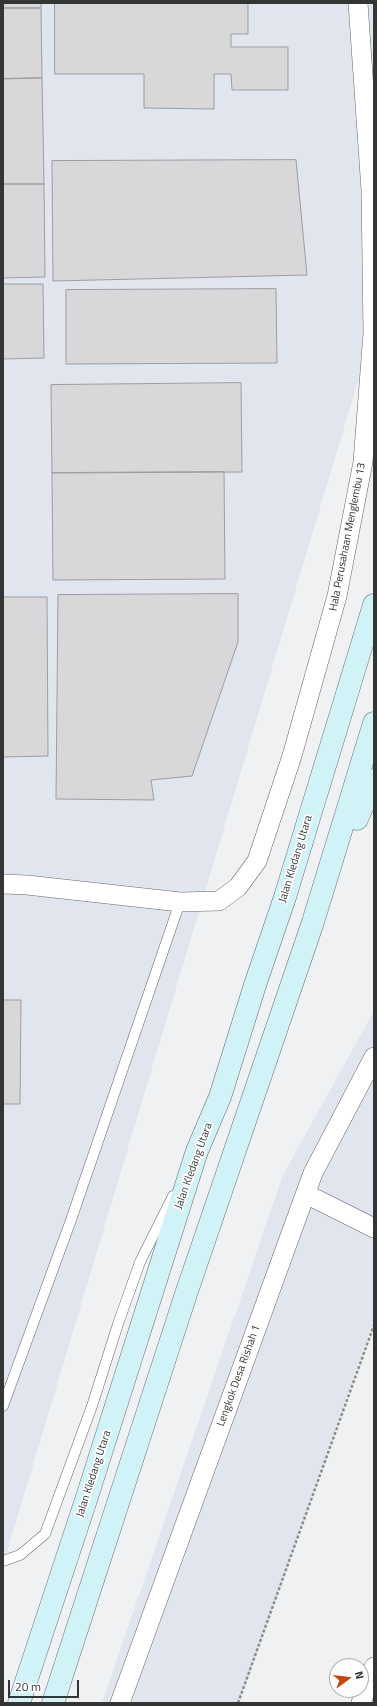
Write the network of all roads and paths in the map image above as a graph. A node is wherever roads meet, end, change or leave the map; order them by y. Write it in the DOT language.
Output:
graph roads {
  1 [pos="358,3"];
  2 [pos="374,605"];
  3 [pos="374,723"];
  4 [pos="374,780"];
  5 [pos="3,884"];
  6 [pos="180,902"];
  7 [pos="313,922"];
  8 [pos="374,1057"];
  9 [pos="197,1151"];
  10 [pos="306,1194"];
  11 [pos="374,1228"];
  12 [pos="374,1325"];
  13 [pos="3,1406"];
  14 [pos="3,1561"];
  15 [pos="374,1667"];
  16 [pos="374,1700"];
  17 [pos="19,1703"];
  18 [pos="53,1703"];
  19 [pos="120,1703"];
  20 [pos="238,1703"];
  21 [pos="362,1703"];
  1 -- 6 [label="street, Hala Perusahaan Menglembu 13"];
  2 -- 9 [label="main road, Jalan Kledang Utara"];
  3 -- 7 [label="main road"];
  4 -- 7 [label="main road"];
  5 -- 6 [label="street"];
  6 -- 13 [label="lane"];
  7 -- 18 [label="main road"];
  8 -- 10 [label="street, Lengkok Desa Rishah 1"];
  9 -- 14 [label="lane"];
  9 -- 17 [label="main road, Jalan Kledang Utara"];
  10 -- 11 [label="street"];
  10 -- 19 [label="street, Lengkok Desa Rishah 1"];
  12 -- 20 [label="path"];
  15 -- 21 [label="street"];
  16 -- 21 [label="lane"];
}
